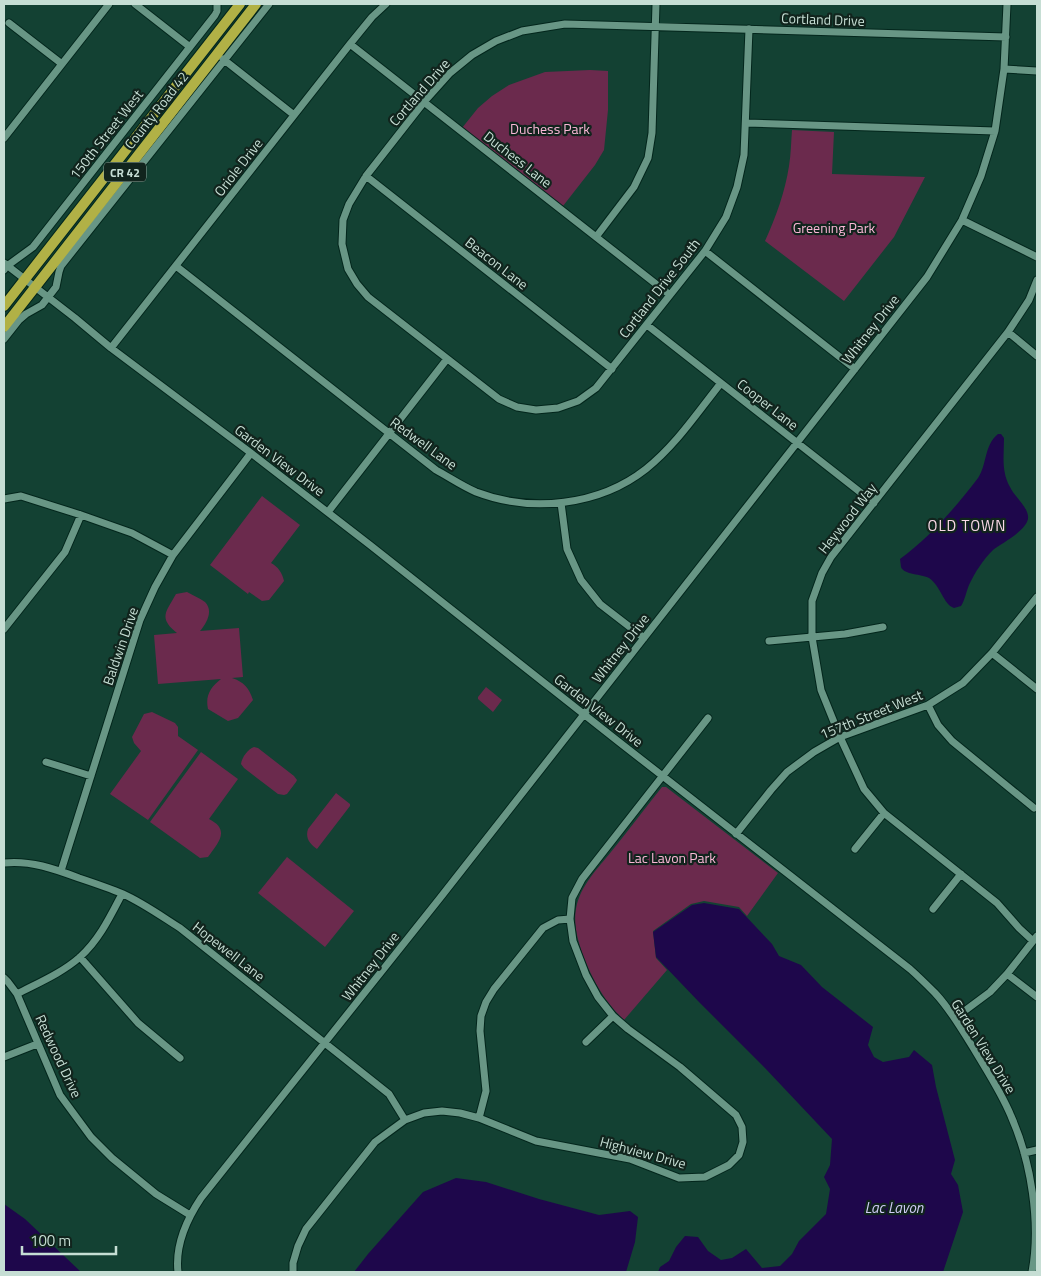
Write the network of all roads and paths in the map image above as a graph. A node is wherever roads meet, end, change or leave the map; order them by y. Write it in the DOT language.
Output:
graph roads {
  1 [pos="109,4"];
  2 [pos="135,4"];
  3 [pos="217,4"];
  4 [pos="240,4"];
  5 [pos="256,4"];
  6 [pos="269,4"];
  7 [pos="386,4"];
  8 [pos="656,4"];
  9 [pos="1007,4"];
  10 [pos="9,23"];
  11 [pos="655,26"];
  12 [pos="749,29"];
  13 [pos="1006,37"];
  14 [pos="350,44"];
  15 [pos="190,47"];
  16 [pos="220,58"];
  17 [pos="62,64"];
  18 [pos="1004,69"];
  19 [pos="1037,71"];
  20 [pos="424,102"];
  21 [pos="294,115"];
  22 [pos="746,123"];
  23 [pos="995,131"];
  24 [pos="4,138"];
  25 [pos="366,176"];
  26 [pos="962,220"];
  27 [pos="596,236"];
  28 [pos="705,251"];
  29 [pos="1037,257"];
  30 [pos="5,266"];
  31 [pos="176,266"];
  32 [pos="25,280"];
  33 [pos="1037,280"];
  34 [pos="35,288"];
  35 [pos="670,295"];
  36 [pos="48,297"];
  37 [pos="4,306"];
  38 [pos="647,325"];
  39 [pos="4,327"];
  40 [pos="1008,332"];
  41 [pos="4,339"];
  42 [pos="111,348"];
  43 [pos="1037,356"];
  44 [pos="447,359"];
  45 [pos="612,369"];
  46 [pos="855,369"];
  47 [pos="721,383"];
  48 [pos="389,433"];
  49 [pos="797,443"];
  50 [pos="251,453"];
  51 [pos="4,499"];
  52 [pos="561,503"];
  53 [pos="874,503"];
  54 [pos="328,512"];
  55 [pos="81,515"];
  56 [pos="173,555"];
  57 [pos="1037,597"];
  58 [pos="883,627"];
  59 [pos="4,629"];
  60 [pos="812,637"];
  61 [pos="644,638"];
  62 [pos="769,641"];
  63 [pos="992,653"];
  64 [pos="1037,689"];
  65 [pos="928,705"];
  66 [pos="584,715"];
  67 [pos="708,718"];
  68 [pos="840,737"];
  69 [pos="46,762"];
  70 [pos="91,776"];
  71 [pos="662,776"];
  72 [pos="1034,808"];
  73 [pos="884,813"];
  74 [pos="736,834"];
  75 [pos="855,849"];
  76 [pos="4,863"];
  77 [pos="61,871"];
  78 [pos="960,874"];
  79 [pos="122,894"];
  80 [pos="933,909"];
  81 [pos="570,919"];
  82 [pos="1035,939"];
  83 [pos="80,957"];
  84 [pos="1008,974"];
  85 [pos="4,978"];
  86 [pos="17,994"];
  87 [pos="1037,997"];
  88 [pos="613,1016"];
  89 [pos="955,1018"];
  90 [pos="586,1042"];
  91 [pos="326,1043"];
  92 [pos="37,1044"];
  93 [pos="4,1057"];
  94 [pos="180,1058"];
  95 [pos="479,1118"];
  96 [pos="405,1120"];
  97 [pos="1037,1150"];
  98 [pos="1024,1153"];
  99 [pos="190,1215"];
  100 [pos="178,1272"];
  101 [pos="293,1272"];
  102 [pos="1032,1272"];
  1 -- 17 [label="street"];
  2 -- 15 [label="street"];
  3 -- 15 [label="street, 150th Street West"];
  4 -- 32 [label="highway, County Road 42 / CR 42"];
  5 -- 16 [label="highway, County Road 42 / CR 42"];
  6 -- 16 [label="street"];
  7 -- 14 [label="street, Oriole Drive"];
  8 -- 11 [label="street"];
  9 -- 13 [label="street, Whitney Drive"];
  10 -- 17 [label="street"];
  11 -- 12 [label="street, Cortland Drive"];
  11 -- 20 [label="street, Cortland Drive"];
  11 -- 27 [label="street"];
  12 -- 13 [label="street, Cortland Drive"];
  12 -- 22 [label="street, Cortland Drive South"];
  13 -- 18 [label="street, Whitney Drive"];
  14 -- 20 [label="street, Duchess Lane"];
  14 -- 21 [label="street, Oriole Drive"];
  15 -- 30 [label="street, 150th Street West"];
  16 -- 21 [label="street"];
  16 -- 34 [label="highway, County Road 42 / CR 42"];
  16 -- 36 [label="street"];
  17 -- 24 [label="street"];
  18 -- 19 [label="street"];
  18 -- 23 [label="street, Whitney Drive"];
  20 -- 25 [label="street, Cortland Drive"];
  20 -- 27 [label="street, Duchess Lane"];
  21 -- 31 [label="street, Oriole Drive"];
  22 -- 23 [label="street"];
  22 -- 28 [label="street, Cortland Drive South"];
  23 -- 26 [label="street, Whitney Drive"];
  25 -- 44 [label="street, Cortland Drive"];
  25 -- 45 [label="street, Beacon Lane"];
  26 -- 29 [label="street"];
  26 -- 46 [label="street, Whitney Drive"];
  27 -- 35 [label="street, Duchess Lane"];
  28 -- 35 [label="street, Cortland Drive South"];
  28 -- 46 [label="street"];
  30 -- 32 [label="street, Garden View Drive"];
  31 -- 42 [label="street, Oriole Drive"];
  31 -- 48 [label="street, Redwell Lane"];
  32 -- 34 [label="street, Garden View Drive"];
  32 -- 37 [label="highway, County Road 42 / CR 42"];
  33 -- 40 [label="street, Heywood Way"];
  34 -- 36 [label="street, Garden View Drive"];
  34 -- 39 [label="highway, County Road 42 / CR 42"];
  35 -- 38 [label="street, Cortland Drive South"];
  36 -- 41 [label="street"];
  36 -- 42 [label="street, Garden View Drive"];
  38 -- 45 [label="street, Cortland Drive South"];
  38 -- 47 [label="street, Cooper Lane"];
  40 -- 43 [label="street"];
  40 -- 53 [label="street, Heywood Way"];
  42 -- 50 [label="street, Garden View Drive"];
  44 -- 45 [label="street, Cortland Drive South"];
  44 -- 48 [label="street"];
  46 -- 49 [label="street, Whitney Drive"];
  47 -- 49 [label="street, Cooper Lane"];
  47 -- 52 [label="street, Redwell Lane"];
  48 -- 52 [label="street, Redwell Lane"];
  48 -- 54 [label="street"];
  49 -- 53 [label="street, Cooper Lane"];
  49 -- 61 [label="street, Whitney Drive"];
  50 -- 54 [label="street, Garden View Drive"];
  50 -- 56 [label="street, Baldwin Drive"];
  51 -- 55 [label="street"];
  52 -- 61 [label="street"];
  53 -- 60 [label="street, Heywood Way"];
  54 -- 66 [label="street, Garden View Drive"];
  55 -- 56 [label="street"];
  55 -- 59 [label="street"];
  56 -- 70 [label="street, Baldwin Drive"];
  57 -- 63 [label="street, 157th Street West"];
  58 -- 60 [label="street"];
  60 -- 62 [label="street"];
  60 -- 68 [label="street, Heywood Way"];
  61 -- 66 [label="street, Whitney Drive"];
  63 -- 64 [label="street"];
  63 -- 65 [label="street, 157th Street West"];
  65 -- 68 [label="street, 157th Street West"];
  65 -- 72 [label="street"];
  66 -- 71 [label="street, Garden View Drive"];
  66 -- 91 [label="street, Whitney Drive"];
  67 -- 71 [label="street, Highview Drive"];
  68 -- 73 [label="street, Heywood Way"];
  68 -- 74 [label="street, 157th Street West"];
  69 -- 70 [label="street"];
  70 -- 77 [label="street, Baldwin Drive"];
  71 -- 74 [label="street, Garden View Drive"];
  71 -- 81 [label="street, Highview Drive"];
  73 -- 75 [label="street"];
  73 -- 78 [label="street, Heywood Way"];
  74 -- 89 [label="street, Garden View Drive"];
  76 -- 77 [label="street, Hopewell Lane"];
  77 -- 79 [label="street, Hopewell Lane"];
  78 -- 80 [label="street"];
  78 -- 82 [label="street, Heywood Way"];
  79 -- 83 [label="street"];
  79 -- 91 [label="street, Hopewell Lane"];
  81 -- 88 [label="street, Highview Drive"];
  81 -- 95 [label="street"];
  82 -- 84 [label="street"];
  83 -- 86 [label="street"];
  83 -- 94 [label="street"];
  84 -- 87 [label="street"];
  84 -- 89 [label="street"];
  85 -- 86 [label="street, Redwood Drive"];
  86 -- 92 [label="street, Redwood Drive"];
  88 -- 90 [label="street"];
  88 -- 95 [label="street, Highview Drive"];
  89 -- 98 [label="street, Garden View Drive"];
  91 -- 96 [label="street, Hopewell Lane"];
  91 -- 99 [label="street, Whitney Drive"];
  92 -- 93 [label="street"];
  92 -- 99 [label="street, Redwood Drive"];
  95 -- 96 [label="street, Highview Drive"];
  96 -- 101 [label="street, Highview Drive"];
  97 -- 98 [label="street"];
  98 -- 102 [label="street, Garden View Drive"];
  99 -- 100 [label="street, Whitney Drive"];
}
